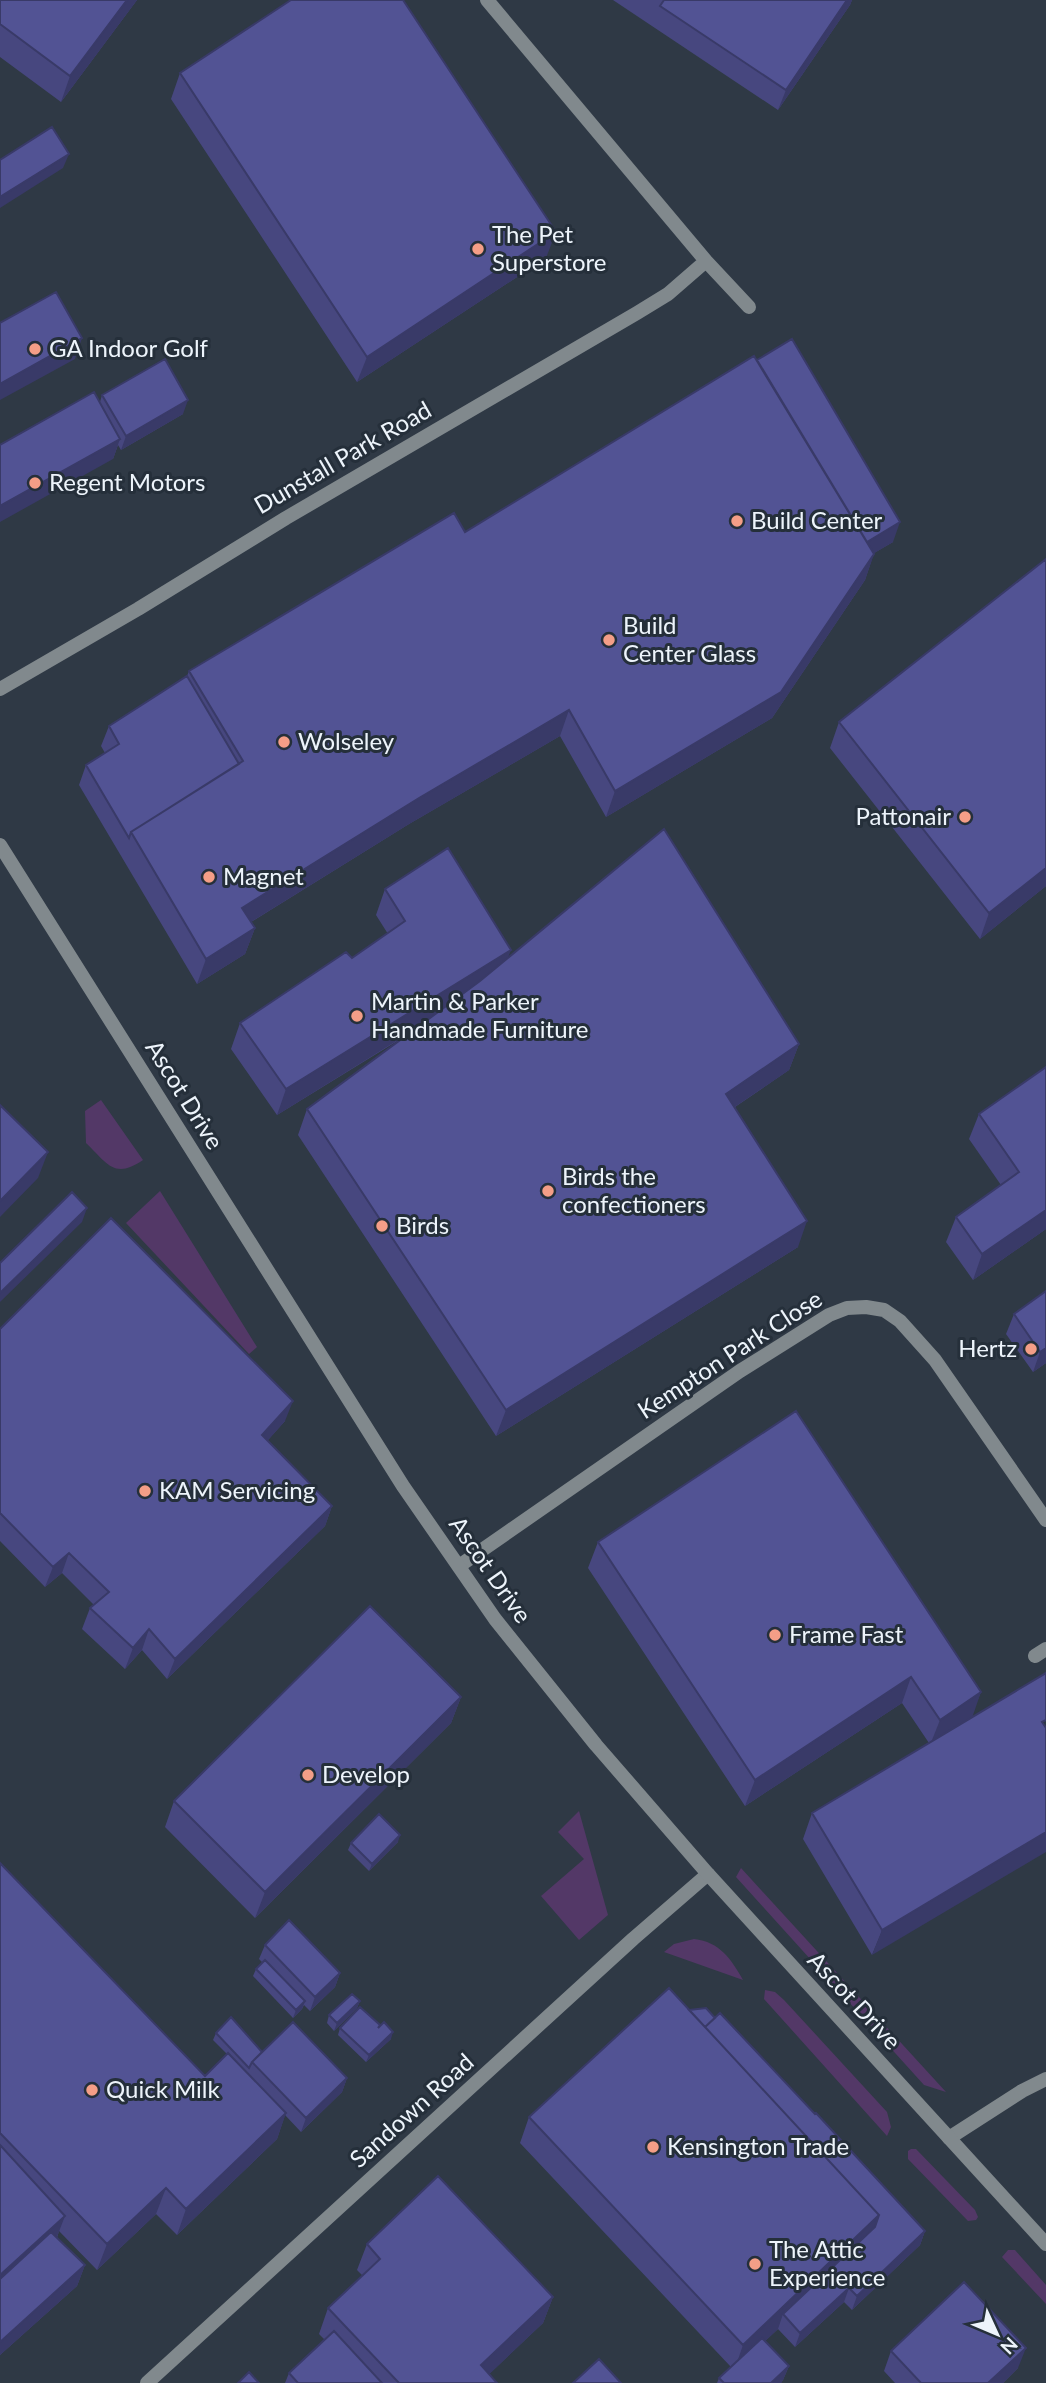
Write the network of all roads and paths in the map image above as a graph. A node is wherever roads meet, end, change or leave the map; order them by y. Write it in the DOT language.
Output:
graph roads {
  1 [pos="487,0"];
  2 [pos="706,261"];
  3 [pos="749,307"];
  4 [pos="0,689"];
  5 [pos="0,845"];
  6 [pos="1046,1520"];
  7 [pos="458,1566"];
  8 [pos="708,1874"];
  9 [pos="1046,2079"];
  10 [pos="949,2137"];
  11 [pos="1046,2244"];
  12 [pos="147,2383"];
  1 -- 2 [label="street"];
  2 -- 3 [label="street"];
  2 -- 4 [label="street, Dunstall Park Road"];
  5 -- 7 [label="street, Ascot Drive"];
  6 -- 7 [label="street, Kempton Park Close"];
  7 -- 8 [label="street, Ascot Drive"];
  8 -- 10 [label="street, Ascot Drive"];
  8 -- 12 [label="street, Sandown Road"];
  9 -- 10 [label="street"];
  10 -- 11 [label="street, Ascot Drive"];
}
